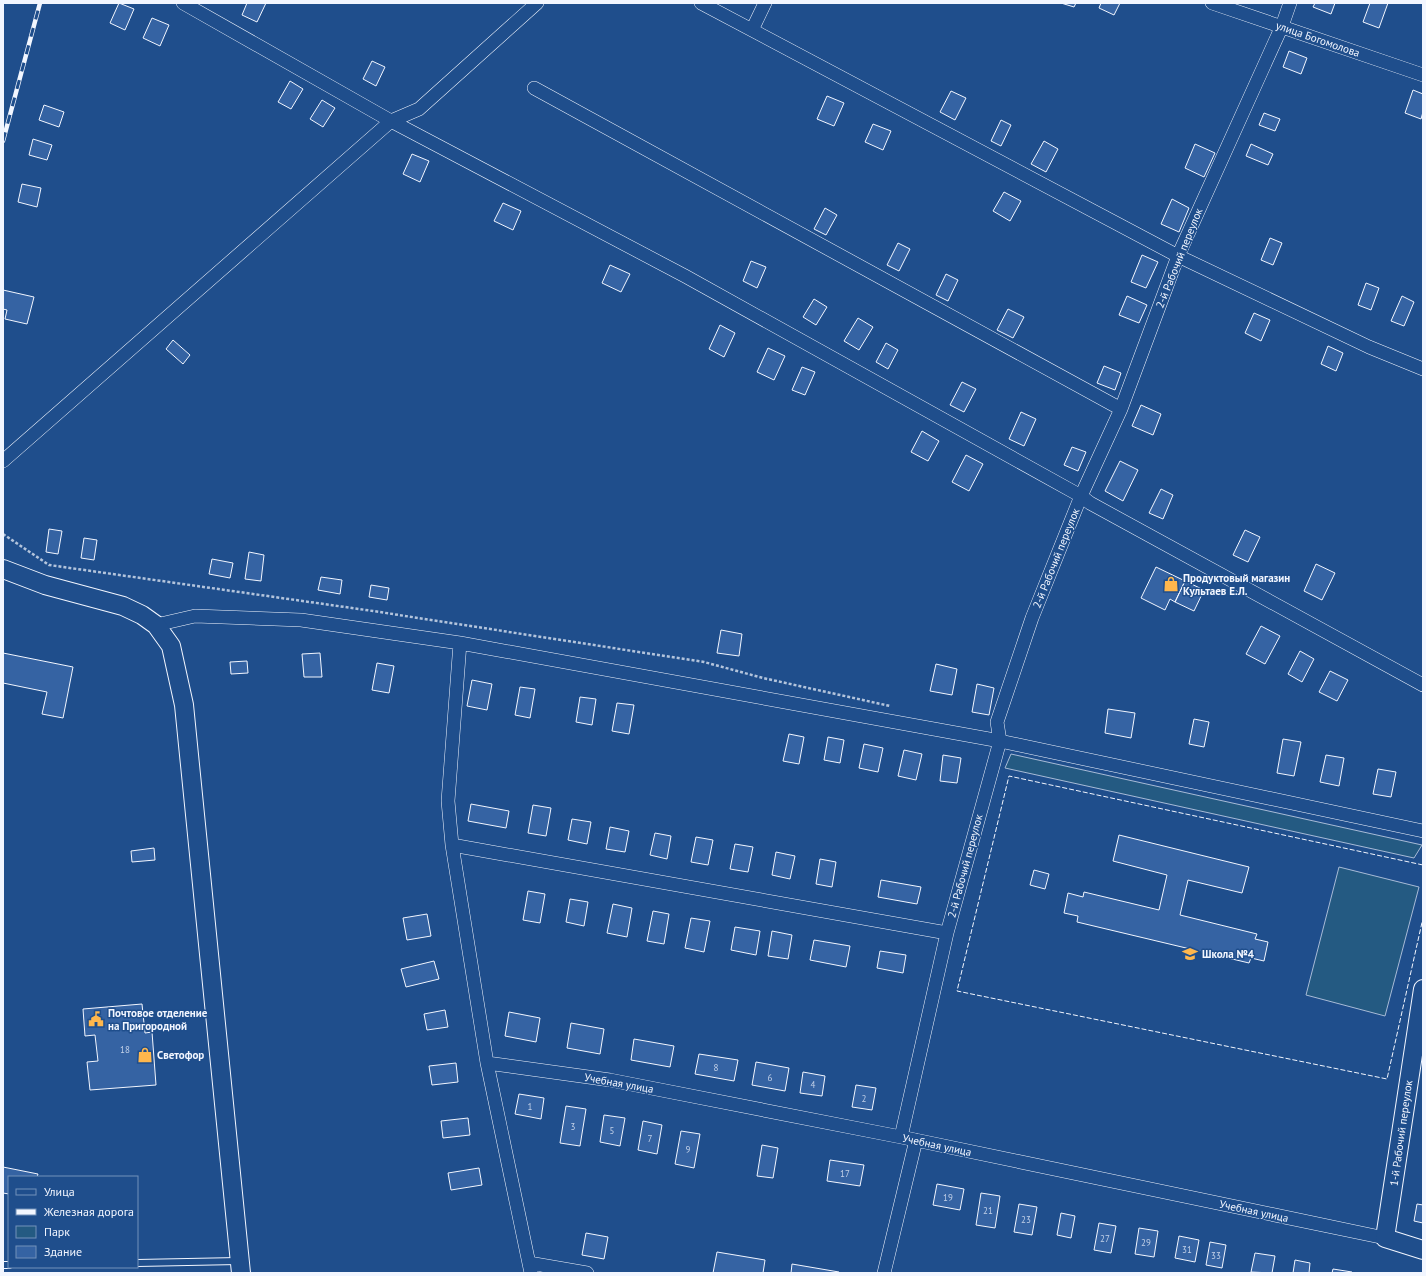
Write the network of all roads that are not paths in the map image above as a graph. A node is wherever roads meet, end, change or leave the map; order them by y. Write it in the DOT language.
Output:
graph roads {
  1 [pos="183,3"];
  2 [pos="537,3"];
  3 [pos="701,3"];
  4 [pos="765,3"];
  5 [pos="1212,3"];
  6 [pos="1290,3"];
  7 [pos="1282,26"];
  8 [pos="752,30"];
  9 [pos="1423,75"];
  10 [pos="534,88"];
  11 [pos="391,121"];
  12 [pos="1178,256"];
  13 [pos="1423,369"];
  14 [pos="1121,409"];
  15 [pos="3,461"];
  16 [pos="1081,496"];
  17 [pos="3,569"];
  18 [pos="156,625"];
  19 [pos="460,643"];
  20 [pos="1423,685"];
  21 [pos="1000,741"];
  22 [pos="1423,831"];
  23 [pos="452,845"];
  24 [pos="947,933"];
  25 [pos="1422,996"];
  26 [pos="487,1063"];
  27 [pos="901,1137"];
  28 [pos="916,1140"];
  29 [pos="1385,1238"];
  30 [pos="1423,1250"];
  31 [pos="138,1263"];
  32 [pos="240,1267"];
  33 [pos="530,1268"];
  34 [pos="587,1273"];
  35 [pos="884,1273"];
  1 -- 11 [label="street"];
  2 -- 11 [label="street"];
  3 -- 8 [label="street"];
  4 -- 8 [label="street"];
  5 -- 7 [label="street, улица Богомолова"];
  6 -- 7 [label="street, 2-й Рабочий переулок"];
  7 -- 9 [label="street, улица Богомолова"];
  7 -- 12 [label="street, 2-й Рабочий переулок"];
  8 -- 12 [label="street"];
  10 -- 14 [label="street"];
  11 -- 15 [label="street"];
  11 -- 16 [label="street"];
  12 -- 13 [label="street"];
  12 -- 14 [label="street, 2-й Рабочий переулок"];
  14 -- 16 [label="street, 2-й Рабочий переулок"];
  16 -- 20 [label="street"];
  16 -- 21 [label="street, 2-й Рабочий переулок"];
  17 -- 18 [label="street"];
  18 -- 19 [label="street"];
  18 -- 32 [label="street"];
  19 -- 21 [label="street"];
  19 -- 23 [label="street"];
  21 -- 22 [label="street"];
  21 -- 24 [label="street, 2-й Рабочий переулок"];
  23 -- 24 [label="street"];
  23 -- 26 [label="street"];
  24 -- 27 [label="street, 2-й Рабочий переулок"];
  25 -- 29 [label="street, 1-й Рабочий переулок"];
  26 -- 27 [label="street, Учебная улица"];
  26 -- 33 [label="street"];
  27 -- 28 [label="street, Учебная улица"];
  28 -- 29 [label="street, Учебная улица"];
  28 -- 35 [label="street"];
  29 -- 30 [label="street"];
  31 -- 32 [label="lane"];
  33 -- 34 [label="street"];
}
